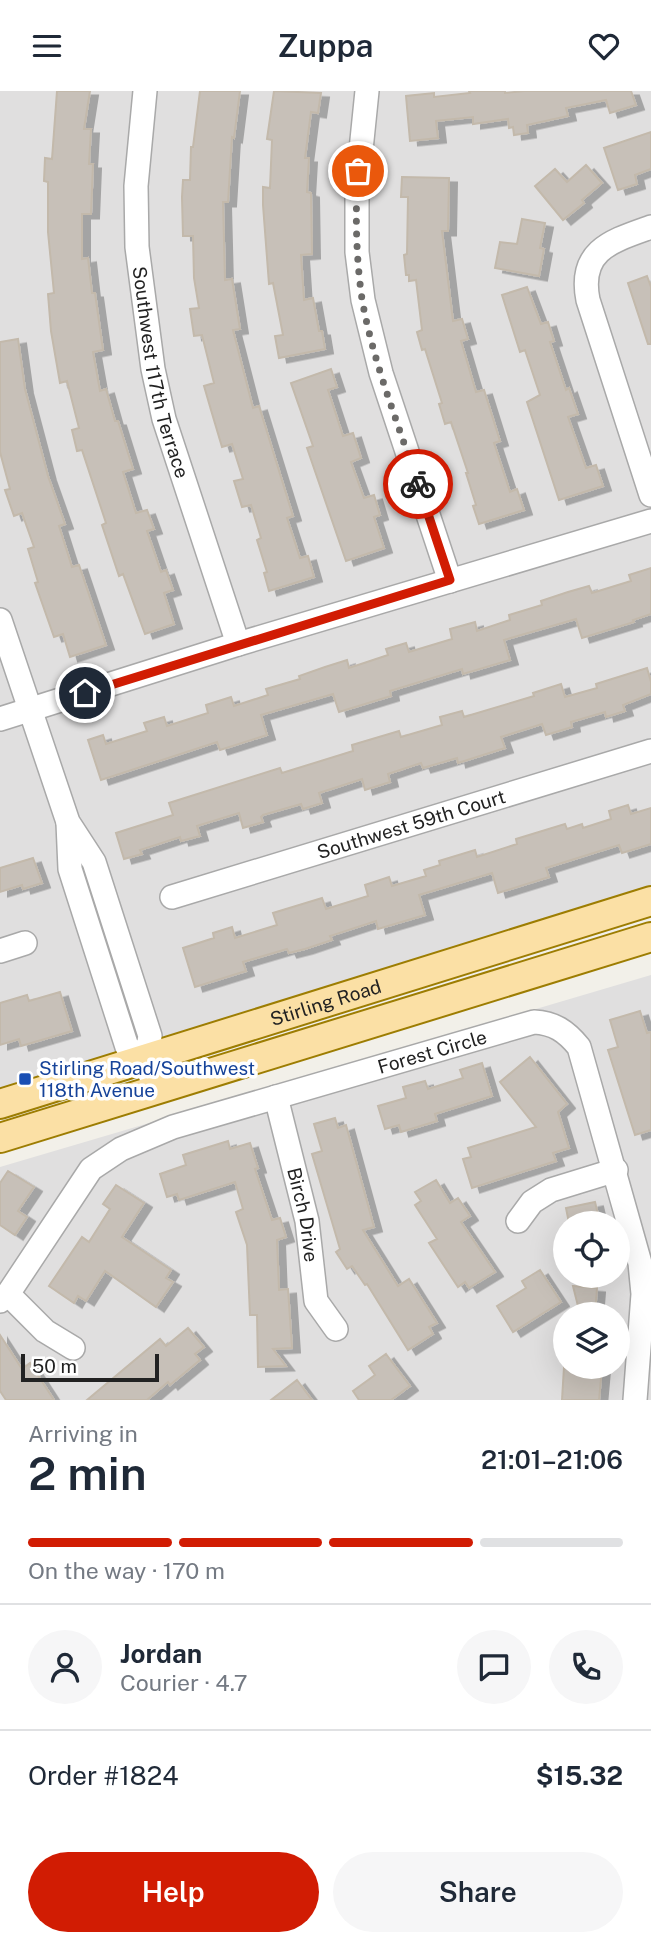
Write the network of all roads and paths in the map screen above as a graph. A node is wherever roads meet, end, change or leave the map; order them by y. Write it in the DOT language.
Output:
graph roads {
  1 [pos="145,91"];
  2 [pos="366,91"];
  3 [pos="651,227"];
  4 [pos="651,495"];
  5 [pos="651,521"];
  6 [pos="450,580"];
  7 [pos="0,620"];
  8 [pos="238,644"];
  9 [pos="30,710"];
  10 [pos="0,719"];
  11 [pos="651,751"];
  12 [pos="172,897"];
  13 [pos="651,901"];
  14 [pos="651,937"];
  15 [pos="25,943"];
  16 [pos="0,951"];
  17 [pos="146,1060"];
  18 [pos="155,1091"];
  19 [pos="276,1097"];
  20 [pos="0,1104"];
  21 [pos="0,1138"];
  22 [pos="615,1170"];
  23 [pos="518,1221"];
  24 [pos="4,1297"];
  25 [pos="336,1329"];
  26 [pos="73,1348"];
  27 [pos="635,1400"];
  1 -- 8 [label="street, Southwest 117th Terrace"];
  2 -- 6 [label="street"];
  3 -- 4 [label="street"];
  5 -- 6 [label="street"];
  6 -- 8 [label="street"];
  7 -- 9 [label="street"];
  8 -- 9 [label="street"];
  9 -- 10 [label="street"];
  9 -- 17 [label="street"];
  11 -- 12 [label="street, Southwest 59th Court"];
  13 -- 17 [label="main road, Stirling Road"];
  14 -- 18 [label="main road, Stirling Road"];
  15 -- 16 [label="street"];
  17 -- 18 [label="street"];
  17 -- 20 [label="main road, Stirling Road"];
  18 -- 21 [label="main road, Stirling Road"];
  19 -- 22 [label="street, Forest Circle"];
  19 -- 24 [label="street, Forest Circle"];
  19 -- 25 [label="street, Birch Drive"];
  22 -- 23 [label="street"];
  22 -- 27 [label="street, Forest Circle"];
  24 -- 26 [label="street"];
}
